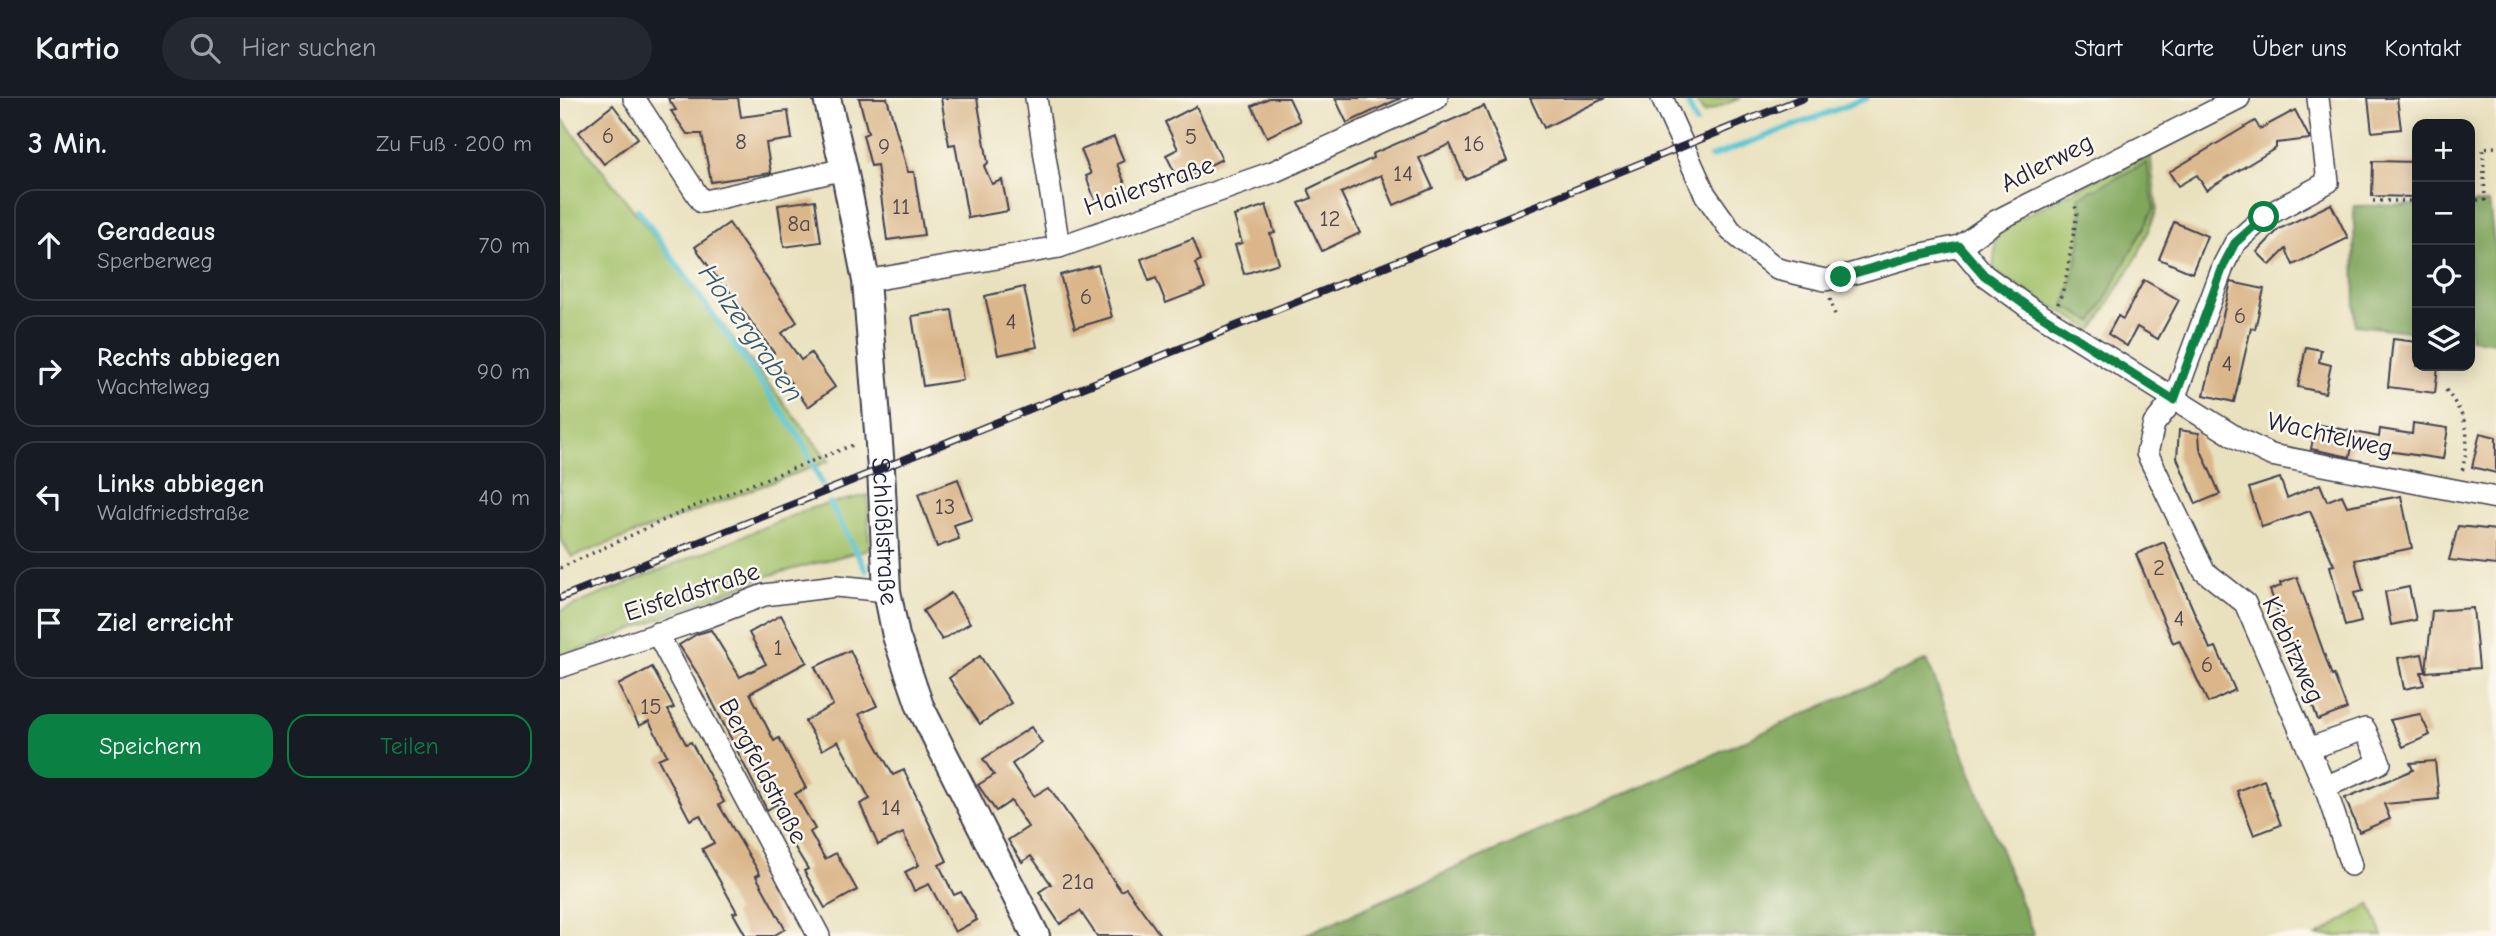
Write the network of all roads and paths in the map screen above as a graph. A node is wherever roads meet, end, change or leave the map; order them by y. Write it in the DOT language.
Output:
graph roads {
  1 [pos="634,98"];
  2 [pos="827,98"];
  3 [pos="1037,98"];
  4 [pos="1662,98"];
  5 [pos="2239,98"];
  6 [pos="2318,98"];
  7 [pos="1428,100"];
  8 [pos="2496,147"];
  9 [pos="844,169"];
  10 [pos="2068,184"];
  11 [pos="2475,200"];
  12 [pos="2373,201"];
  13 [pos="2412,201"];
  14 [pos="1959,246"];
  15 [pos="1059,247"];
  16 [pos="866,281"];
  17 [pos="2052,322"];
  18 [pos="2446,390"];
  19 [pos="2174,400"];
  20 [pos="877,435"];
  21 [pos="2458,491"];
  22 [pos="2496,498"];
  23 [pos="560,568"];
  24 [pos="887,591"];
  25 [pos="657,633"];
  26 [pos="560,667"];
  27 [pos="2308,749"];
  28 [pos="2325,787"];
  29 [pos="2351,865"];
  30 [pos="819,936"];
  31 [pos="1035,936"];
  1 -- 9 [label="street"];
  2 -- 9 [label="street, Schlößlstraße"];
  3 -- 15 [label="street"];
  4 -- 14 [label="street, Adlerweg"];
  5 -- 10 [label="street, Adlerweg"];
  6 -- 19 [label="street, Kiebitzweg"];
  7 -- 15 [label="street, Hailerstraße"];
  8 -- 11 [label="path"];
  9 -- 16 [label="street, Schlößlstraße"];
  10 -- 14 [label="street, Adlerweg"];
  10 -- 17 [label="path"];
  12 -- 13 [label="path"];
  14 -- 17 [label="street, Wachtelweg"];
  15 -- 16 [label="street, Hailerstraße"];
  16 -- 20 [label="street, Schlößlstraße"];
  17 -- 19 [label="street, Wachtelweg"];
  18 -- 21 [label="path"];
  19 -- 21 [label="street, Wachtelweg"];
  19 -- 27 [label="street, Kiebitzweg"];
  20 -- 23 [label="path"];
  20 -- 24 [label="street, Schlößlstraße"];
  21 -- 22 [label="street, Wachtelweg"];
  24 -- 25 [label="street, Eisfeldstraße"];
  24 -- 31 [label="street, Schlößlstraße"];
  25 -- 26 [label="street, Eisfeldstraße"];
  25 -- 30 [label="street, Bergfeldstraße"];
  27 -- 28 [label="street, Kiebitzweg"];
  27 -- 28 [label="street"];
  28 -- 29 [label="street, Kiebitzweg"];
}
